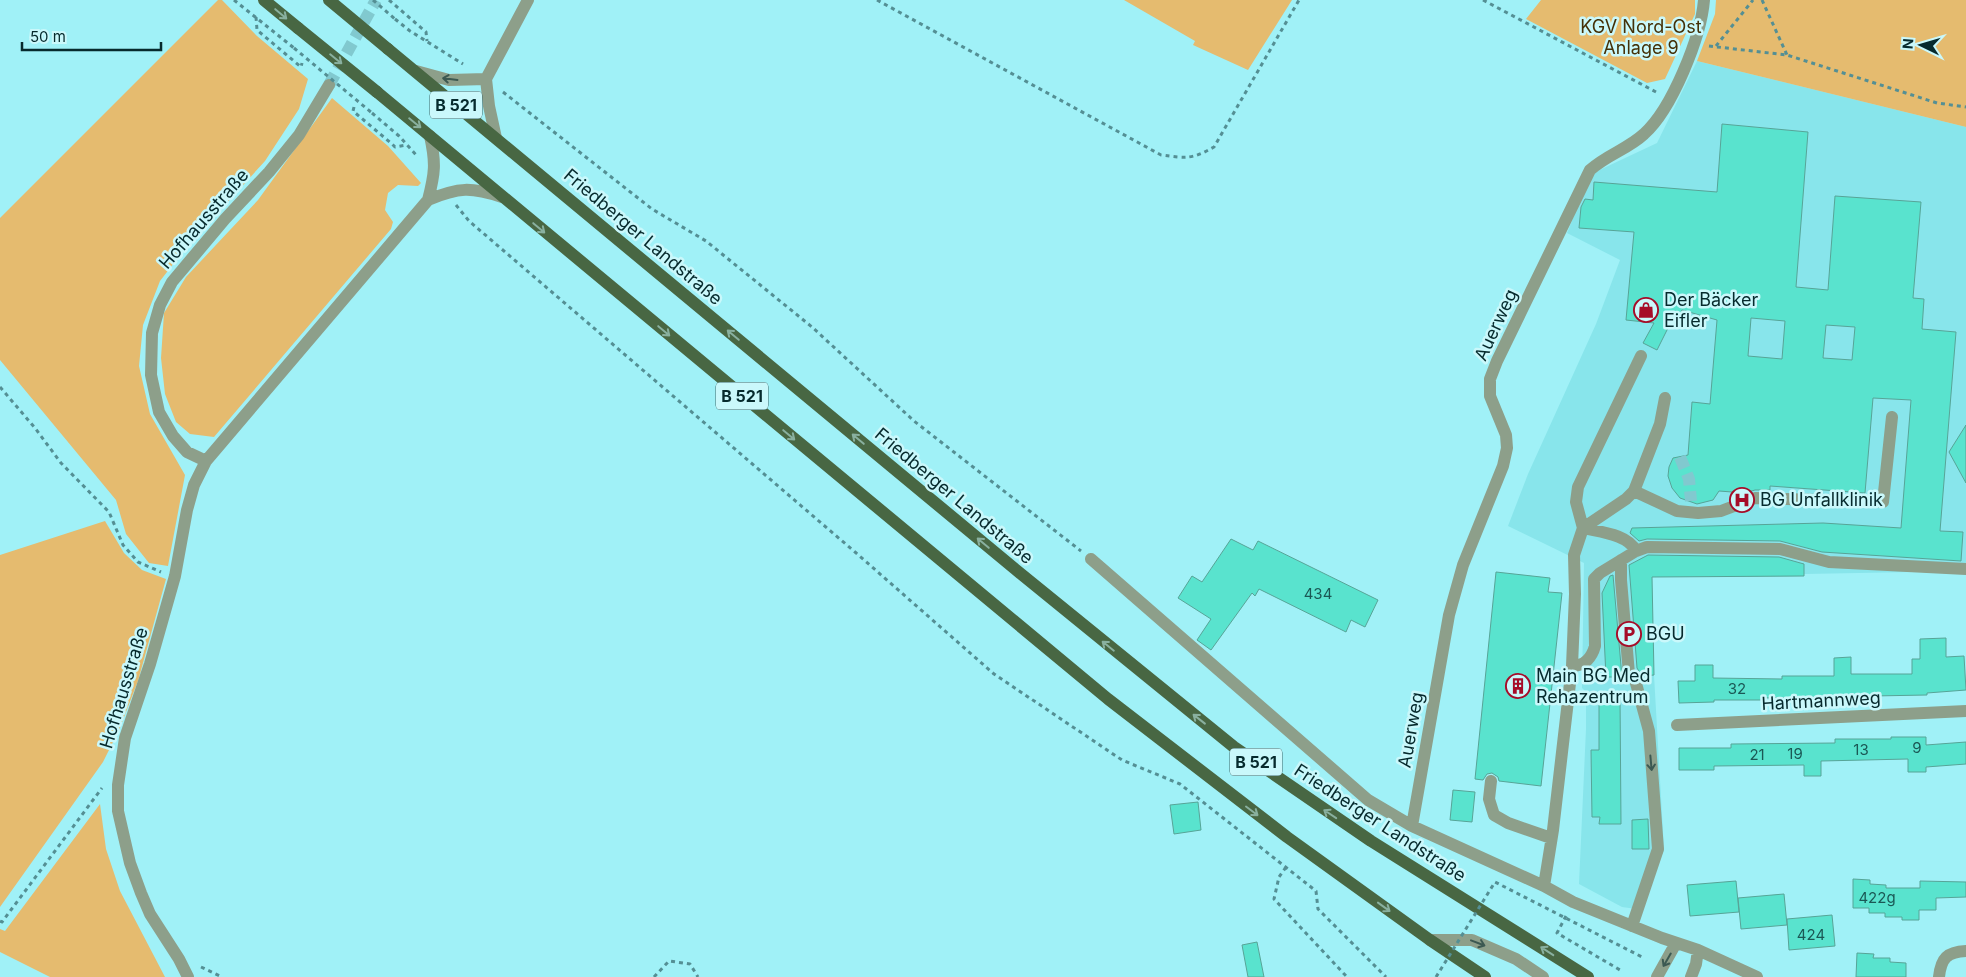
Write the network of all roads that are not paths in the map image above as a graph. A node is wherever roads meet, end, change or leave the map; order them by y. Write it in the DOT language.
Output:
graph roads {
  1 [pos="264,0"];
  2 [pos="329,0"];
  3 [pos="528,0"];
  4 [pos="1704,0"];
  5 [pos="416,71"];
  6 [pos="486,79"];
  7 [pos="329,86"];
  8 [pos="430,136"];
  9 [pos="496,138"];
  10 [pos="502,197"];
  11 [pos="428,200"];
  12 [pos="1641,356"];
  13 [pos="1665,398"];
  14 [pos="1892,417"];
  15 [pos="206,460"];
  16 [pos="1634,491"];
  17 [pos="1583,528"];
  18 [pos="1636,551"];
  19 [pos="1091,559"];
  20 [pos="1621,560"];
  21 [pos="1966,569"];
  22 [pos="1572,666"];
  23 [pos="1966,711"];
  24 [pos="1677,725"];
  25 [pos="1491,780"];
  26 [pos="1412,826"];
  27 [pos="1551,838"];
  28 [pos="1544,886"];
  29 [pos="1632,926"];
  30 [pos="1430,940"];
  31 [pos="1676,943"];
  32 [pos="1698,950"];
  33 [pos="1966,951"];
  34 [pos="188,977"];
  35 [pos="1485,977"];
  36 [pos="1543,977"];
  37 [pos="1588,977"];
  38 [pos="1657,977"];
  39 [pos="1691,977"];
  40 [pos="1757,977"];
  41 [pos="1939,977"];
  1 -- 8 [label="main road, B 521, one-way, bridge"];
  2 -- 5 [label="main road, Friedberger Landstraße / B 521, bridge"];
  3 -- 6 [label="street"];
  4 -- 26 [label="street, Auerweg"];
  6 -- 5 [label="street, one-way"];
  5 -- 9 [label="main road, Friedberger Landstraße / B 521"];
  6 -- 9 [label="street"];
  7 -- 15 [label="street, Hofhausstraße"];
  8 -- 10 [label="main road, B 521"];
  8 -- 11 [label="street, Hofhausstraße"];
  37 -- 9 [label="main road, Friedberger Landstraße / B 521, one-way"];
  10 -- 11 [label="street, Hofhausstraße"];
  10 -- 30 [label="main road, B 521, one-way"];
  11 -- 15 [label="street, Hofhausstraße"];
  12 -- 17 [label="street"];
  13 -- 16 [label="street"];
  14 -- 16 [label="street"];
  15 -- 34 [label="street, Hofhausstraße"];
  16 -- 17 [label="street"];
  17 -- 18 [label="street"];
  17 -- 22 [label="street"];
  18 -- 20 [label="street"];
  18 -- 21 [label="street"];
  19 -- 26 [label="street, Friedberger Landstraße"];
  20 -- 22 [label="street"];
  20 -- 29 [label="street, one-way"];
  22 -- 27 [label="street"];
  23 -- 24 [label="street, Hartmannweg"];
  25 -- 27 [label="street"];
  26 -- 28 [label="street, Friedberger Landstraße"];
  27 -- 28 [label="street"];
  28 -- 29 [label="street, Friedberger Landstraße"];
  29 -- 31 [label="street, Friedberger Landstraße"];
  30 -- 35 [label="main road, B 521"];
  30 -- 36 [label="street, one-way"];
  31 -- 32 [label="street, Friedberger Landstraße"];
  31 -- 38 [label="street, one-way"];
  32 -- 39 [label="street"];
  32 -- 40 [label="street, Friedberger Landstraße"];
  33 -- 41 [label="street"];
}
